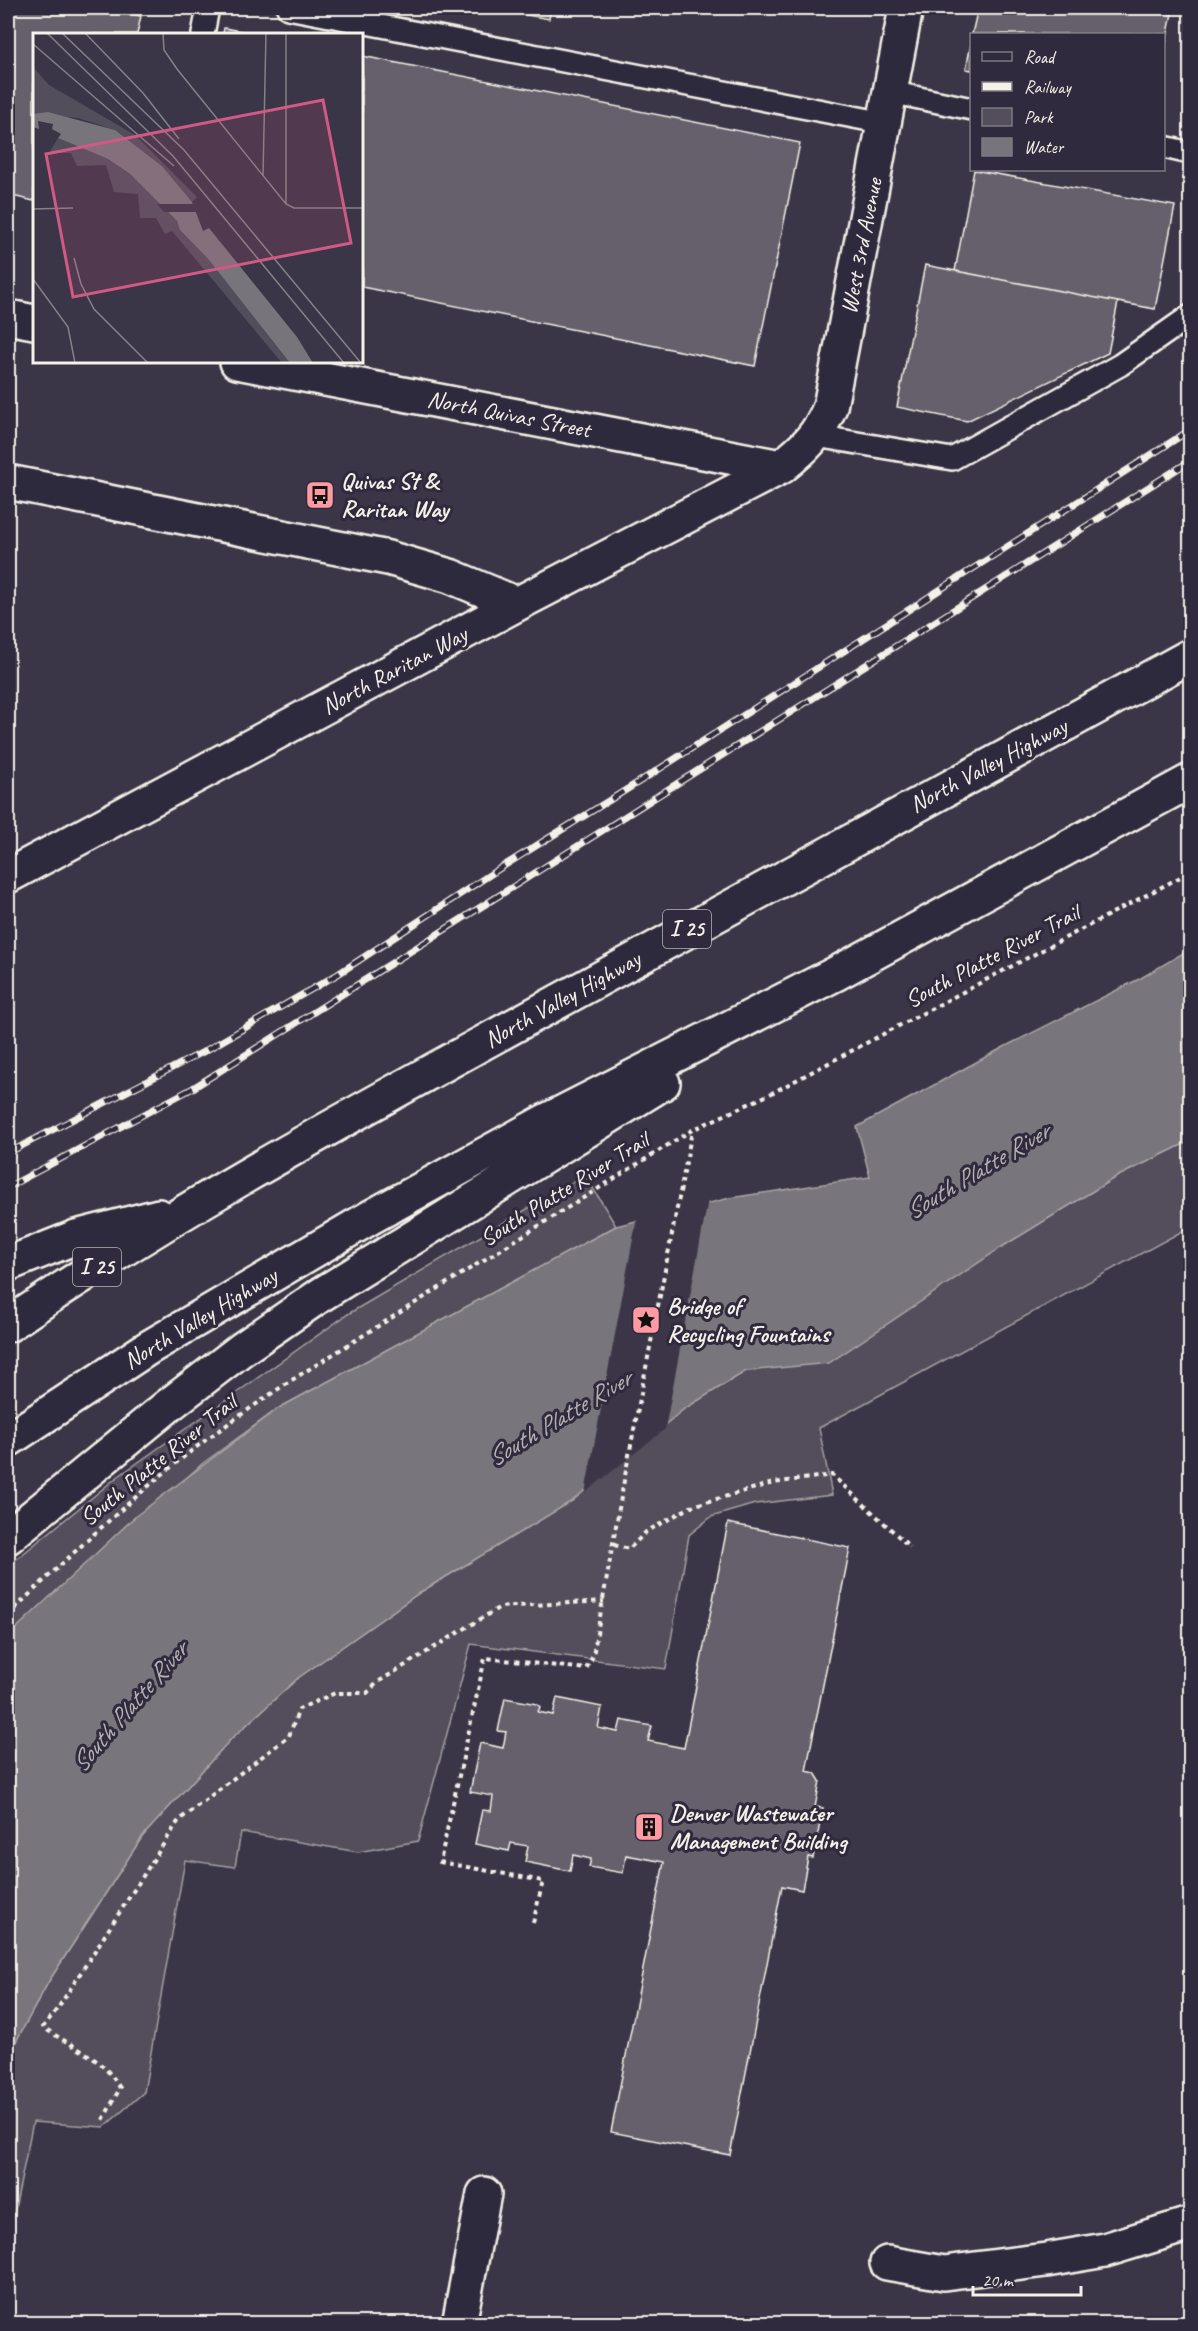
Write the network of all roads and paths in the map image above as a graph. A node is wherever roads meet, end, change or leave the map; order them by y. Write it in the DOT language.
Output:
graph roads {
  1 [pos="208,8"];
  2 [pos="288,8"];
  3 [pos="906,8"];
  4 [pos="203,33"];
  5 [pos="887,108"];
  6 [pos="970,109"];
  7 [pos="1165,147"];
  8 [pos="1191,153"];
  9 [pos="1191,316"];
  10 [pos="8,317"];
  11 [pos="33,322"];
  12 [pos="242,363"];
  13 [pos="816,436"];
  14 [pos="781,467"];
  15 [pos="8,482"];
  16 [pos="517,604"];
  17 [pos="1191,656"];
  18 [pos="1191,781"];
  19 [pos="1191,872"];
  20 [pos="8,876"];
  21 [pos="837,974"];
  22 [pos="692,1130"];
  23 [pos="187,1209"];
  24 [pos="8,1264"];
  25 [pos="8,1326"];
  26 [pos="8,1440"];
  27 [pos="8,1537"];
  28 [pos="614,1545"];
  29 [pos="910,1547"];
  30 [pos="604,1601"];
  31 [pos="8,1615"];
  32 [pos="533,1923"];
  33 [pos="103,2120"];
  34 [pos="484,2194"];
  35 [pos="1191,2224"];
  36 [pos="887,2263"];
  37 [pos="459,2324"];
  1 -- 4 [label="lane"];
  2 -- 5 [label="lane"];
  3 -- 5 [label="main road, West 3rd Avenue"];
  5 -- 6 [label="lane"];
  5 -- 13 [label="main road, West 3rd Avenue"];
  7 -- 8 [label="lane"];
  9 -- 13 [label="lane"];
  10 -- 11 [label="main road"];
  12 -- 14 [label="main road, North Quivas Street"];
  13 -- 14 [label="main road, West 3rd Avenue"];
  14 -- 16 [label="main road, North Raritan Way"];
  15 -- 16 [label="main road"];
  16 -- 20 [label="main road, North Raritan Way"];
  17 -- 23 [label="main road, North Valley Highway / I 25"];
  18 -- 21 [label="main road, North Valley Highway"];
  19 -- 22 [label="path, South Platte River Trail"];
  21 -- 26 [label="main road, North Valley Highway"];
  21 -- 27 [label="main road"];
  22 -- 28 [label="path"];
  22 -- 31 [label="path, South Platte River Trail"];
  23 -- 24 [label="main road"];
  23 -- 25 [label="main road, North Valley Highway / I 25"];
  28 -- 29 [label="path"];
  28 -- 30 [label="path"];
  30 -- 32 [label="path"];
  30 -- 33 [label="path"];
  34 -- 37 [label="main road"];
  35 -- 36 [label="main road"];
}
